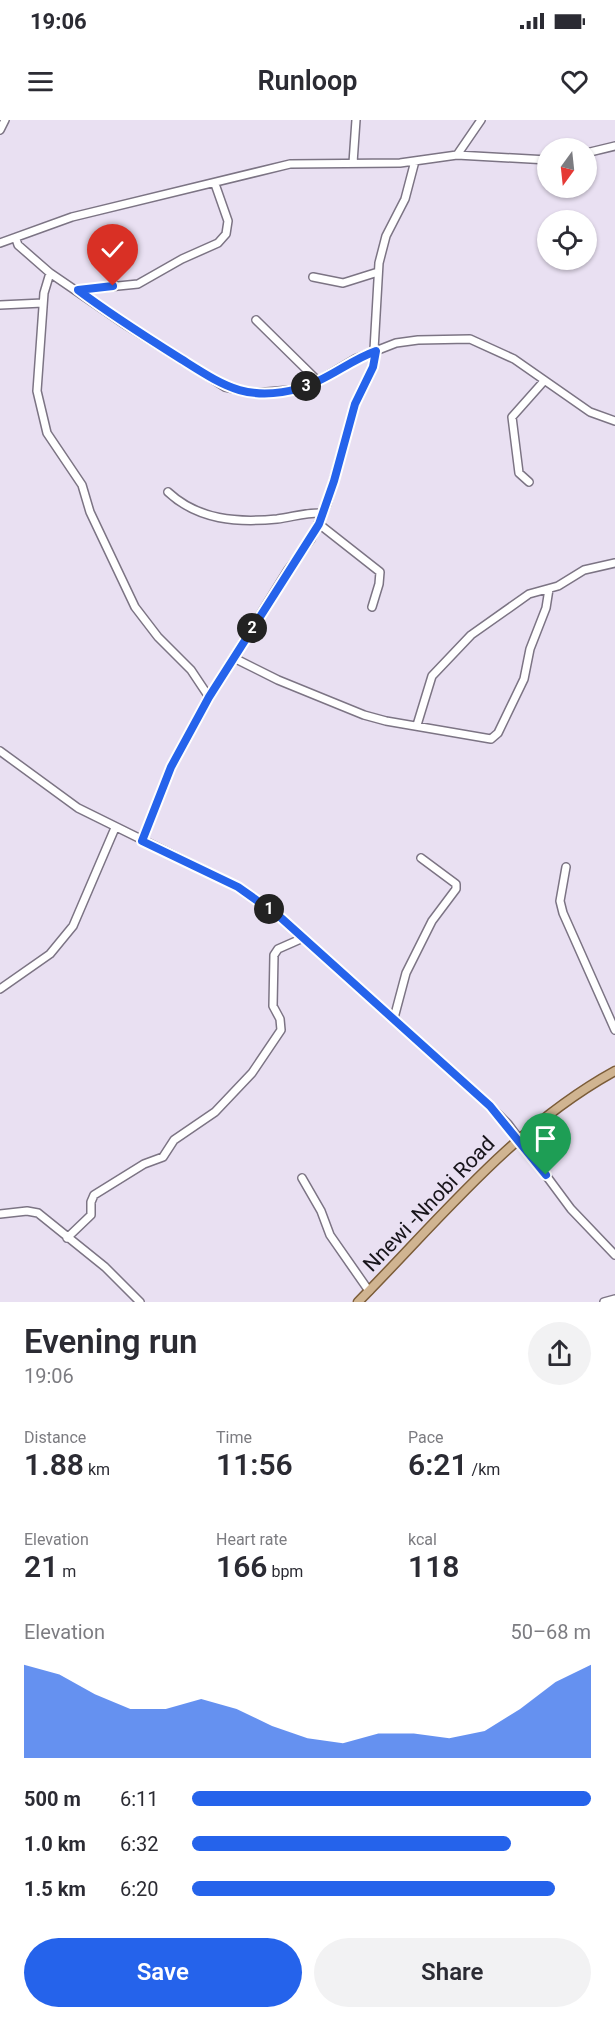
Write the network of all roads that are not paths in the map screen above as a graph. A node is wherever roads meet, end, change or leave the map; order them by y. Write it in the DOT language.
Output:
graph roads {
  1 [pos="4,120"];
  2 [pos="356,120"];
  3 [pos="481,120"];
  4 [pos="0,130"];
  5 [pos="615,146"];
  6 [pos="597,150"];
  7 [pos="457,155"];
  8 [pos="537,159"];
  9 [pos="415,161"];
  10 [pos="354,163"];
  11 [pos="215,184"];
  12 [pos="16,239"];
  13 [pos="0,243"];
  14 [pos="378,272"];
  15 [pos="50,273"];
  16 [pos="313,277"];
  17 [pos="78,290"];
  18 [pos="43,303"];
  19 [pos="0,305"];
  20 [pos="256,320"];
  21 [pos="376,351"];
  22 [pos="318,381"];
  23 [pos="544,381"];
  24 [pos="615,421"];
  25 [pos="529,482"];
  26 [pos="168,492"];
  27 [pos="323,513"];
  28 [pos="319,524"];
  29 [pos="615,563"];
  30 [pos="549,589"];
  31 [pos="372,606"];
  32 [pos="234,658"];
  33 [pos="209,697"];
  34 [pos="417,725"];
  35 [pos="0,751"];
  36 [pos="115,828"];
  37 [pos="142,841"];
  38 [pos="421,858"];
  39 [pos="566,867"];
  40 [pos="303,938"];
  41 [pos="0,989"];
  42 [pos="394,1018"];
  43 [pos="615,1030"];
  44 [pos="615,1071"];
  45 [pos="518,1140"];
  46 [pos="302,1178"];
  47 [pos="0,1214"];
  48 [pos="66,1238"];
  49 [pos="615,1255"];
  50 [pos="369,1291"];
  51 [pos="615,1299"];
  52 [pos="140,1302"];
  53 [pos="358,1302"];
  54 [pos="604,1302"];
  1 -- 4 [label="street"];
  2 -- 10 [label="street"];
  3 -- 7 [label="street"];
  5 -- 6 [label="street"];
  7 -- 8 [label="street"];
  7 -- 9 [label="street"];
  9 -- 10 [label="street"];
  9 -- 14 [label="street"];
  10 -- 11 [label="street"];
  11 -- 12 [label="street"];
  11 -- 17 [label="street"];
  12 -- 13 [label="street"];
  12 -- 15 [label="street"];
  14 -- 16 [label="street"];
  14 -- 21 [label="street"];
  15 -- 17 [label="street"];
  15 -- 18 [label="street"];
  17 -- 22 [label="street"];
  18 -- 19 [label="street"];
  18 -- 33 [label="street"];
  20 -- 22 [label="street"];
  21 -- 22 [label="street"];
  21 -- 23 [label="street"];
  21 -- 27 [label="street"];
  23 -- 24 [label="street"];
  23 -- 25 [label="street"];
  26 -- 27 [label="street"];
  27 -- 28 [label="street"];
  28 -- 31 [label="street"];
  28 -- 32 [label="street"];
  29 -- 30 [label="street"];
  30 -- 34 [label="street"];
  30 -- 34 [label="street"];
  32 -- 33 [label="street"];
  32 -- 34 [label="street"];
  33 -- 37 [label="street"];
  35 -- 36 [label="street"];
  36 -- 37 [label="street"];
  36 -- 41 [label="street"];
  37 -- 40 [label="street"];
  38 -- 42 [label="street"];
  39 -- 43 [label="street"];
  40 -- 42 [label="street"];
  40 -- 48 [label="street"];
  42 -- 45 [label="street"];
  44 -- 45 [label="main road, Nnewi -Nnobi Road"];
  45 -- 49 [label="street"];
  45 -- 50 [label="main road, Nnewi -Nnobi Road"];
  46 -- 50 [label="street"];
  47 -- 48 [label="street"];
  48 -- 52 [label="street"];
  50 -- 53 [label="main road, Nnewi -Nnobi Road"];
  51 -- 54 [label="street"];
}
